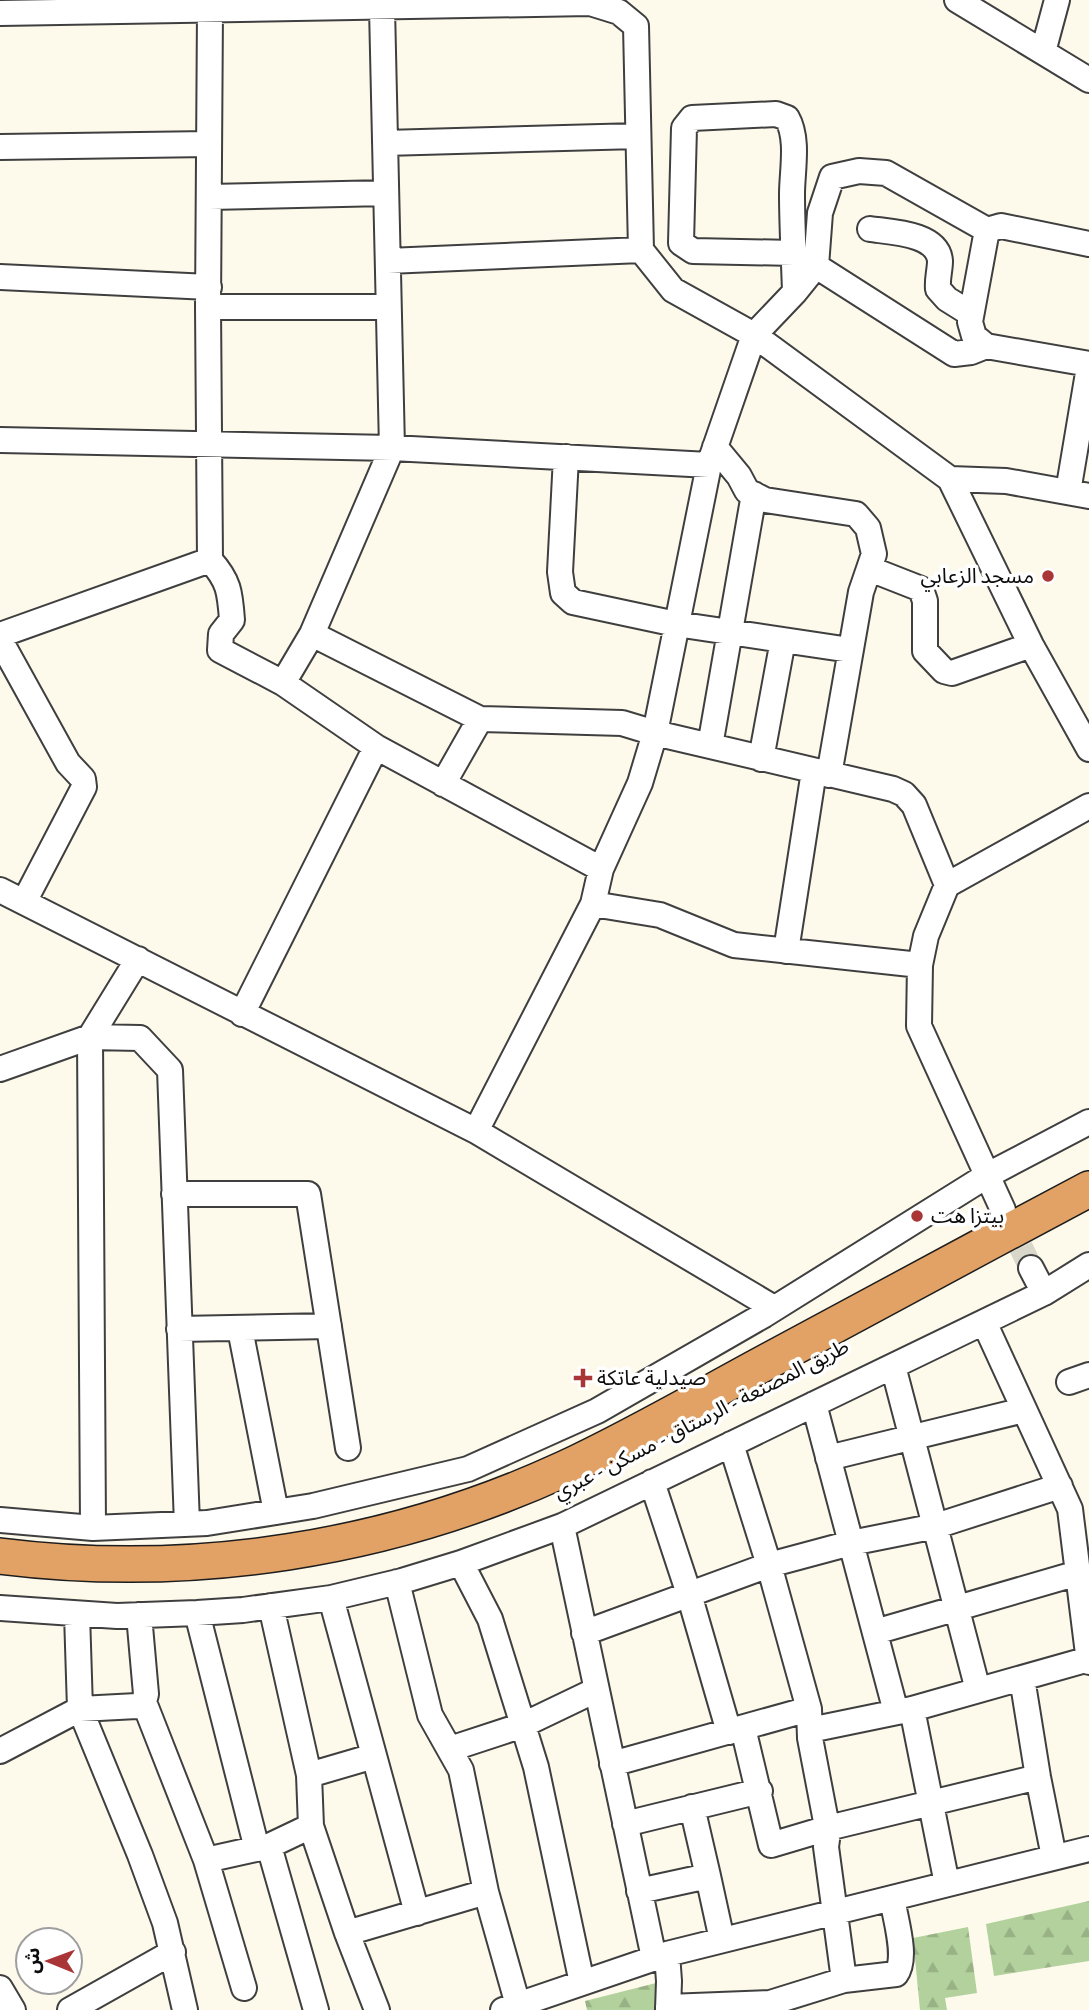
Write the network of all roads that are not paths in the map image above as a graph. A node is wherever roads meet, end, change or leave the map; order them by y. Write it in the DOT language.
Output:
graph roads {
  1 [pos="957,0"];
  2 [pos="1057,0"];
  3 [pos="382,8"];
  4 [pos="210,10"];
  5 [pos="0,13"];
  6 [pos="1043,52"];
  7 [pos="1089,80"];
  8 [pos="638,136"];
  9 [pos="385,143"];
  10 [pos="209,144"];
  11 [pos="0,146"];
  12 [pos="386,193"];
  13 [pos="209,197"];
  14 [pos="870,229"];
  15 [pos="988,230"];
  16 [pos="1089,244"];
  17 [pos="641,250"];
  18 [pos="794,253"];
  19 [pos="388,261"];
  20 [pos="816,266"];
  21 [pos="0,278"];
  22 [pos="795,292"];
  23 [pos="208,297"];
  24 [pos="388,307"];
  25 [pos="971,314"];
  26 [pos="754,335"];
  27 [pos="986,346"];
  28 [pos="1089,366"];
  29 [pos="0,440"];
  30 [pos="208,444"];
  31 [pos="392,449"];
  32 [pos="712,456"];
  33 [pos="566,457"];
  34 [pos="950,479"];
  35 [pos="754,494"];
  36 [pos="1078,494"];
  37 [pos="210,560"];
  38 [pos="870,569"];
  39 [pos="676,624"];
  40 [pos="729,632"];
  41 [pos="312,634"];
  42 [pos="0,637"];
  43 [pos="783,640"];
  44 [pos="1031,645"];
  45 [pos="850,650"];
  46 [pos="283,683"];
  47 [pos="480,719"];
  48 [pos="655,733"];
  49 [pos="710,746"];
  50 [pos="376,747"];
  51 [pos="1089,749"];
  52 [pos="761,759"];
  53 [pos="821,773"];
  54 [pos="443,783"];
  55 [pos="1089,806"];
  56 [pos="601,869"];
  57 [pos="947,885"];
  58 [pos="0,890"];
  59 [pos="24,902"];
  60 [pos="593,904"];
  61 [pos="786,951"];
  62 [pos="138,959"];
  63 [pos="920,965"];
  64 [pos="243,1014"];
  65 [pos="90,1037"];
  66 [pos="6,1062"];
  67 [pos="1089,1122"];
  68 [pos="476,1131"];
  69 [pos="988,1175"];
  70 [pos="1089,1189"];
  71 [pos="174,1194"];
  72 [pos="1003,1210"];
  73 [pos="1089,1213"];
  74 [pos="1089,1265"];
  75 [pos="1031,1268"];
  76 [pos="1044,1293"];
  77 [pos="774,1308"];
  78 [pos="984,1322"];
  79 [pos="329,1326"];
  80 [pos="179,1329"];
  81 [pos="240,1329"];
  82 [pos="893,1366"];
  83 [pos="814,1405"];
  84 [pos="1024,1410"];
  85 [pos="913,1438"];
  86 [pos="731,1444"];
  87 [pos="348,1448"];
  88 [pos="828,1458"];
  89 [pos="652,1482"];
  90 [pos="1060,1486"];
  91 [pos="1080,1508"];
  92 [pos="276,1512"];
  93 [pos="0,1520"];
  94 [pos="187,1524"];
  95 [pos="562,1526"];
  96 [pos="936,1526"];
  97 [pos="93,1528"];
  98 [pos="851,1543"];
  99 [pos="0,1556"];
  100 [pos="461,1563"];
  101 [pos="769,1565"];
  102 [pos="1078,1573"];
  103 [pos="0,1578"];
  104 [pos="397,1582"];
  105 [pos="689,1594"];
  106 [pos="331,1598"];
  107 [pos="271,1606"];
  108 [pos="0,1608"];
  109 [pos="958,1608"];
  110 [pos="197,1613"];
  111 [pos="77,1614"];
  112 [pos="139,1615"];
  113 [pos="875,1632"];
  114 [pos="584,1633"];
  115 [pos="1089,1661"];
  116 [pos="1022,1678"];
  117 [pos="596,1690"];
  118 [pos="978,1690"];
  119 [pos="144,1702"];
  120 [pos="80,1709"];
  121 [pos="904,1711"];
  122 [pos="809,1720"];
  123 [pos="523,1725"];
  124 [pos="736,1730"];
  125 [pos="450,1749"];
  126 [pos="0,1751"];
  127 [pos="374,1756"];
  128 [pos="612,1764"];
  129 [pos="309,1774"];
  130 [pos="1038,1777"];
  131 [pos="760,1791"];
  132 [pos="930,1803"];
  133 [pos="692,1807"];
  134 [pos="625,1824"];
  135 [pos="311,1826"];
  136 [pos="828,1828"];
  137 [pos="263,1848"];
  138 [pos="1089,1849"];
  139 [pos="1054,1857"];
  140 [pos="206,1860"];
  141 [pos="708,1875"];
  142 [pos="947,1884"];
  143 [pos="639,1891"];
  144 [pos="486,1892"];
  145 [pos="892,1898"];
  146 [pos="835,1912"];
  147 [pos="417,1913"];
  148 [pos="347,1933"];
  149 [pos="722,1940"];
  150 [pos="173,1952"];
  151 [pos="660,1956"];
  152 [pos="844,1980"];
  153 [pos="582,1983"];
  154 [pos="244,1988"];
  155 [pos="556,2001"];
  156 [pos="85,2006"];
  157 [pos="510,2007"];
  158 [pos="770,2007"];
  159 [pos="668,2009"];
  160 [pos="185,2010"];
  161 [pos="316,2010"];
  162 [pos="377,2010"];
  1 -- 6 [label="street"];
  2 -- 6 [label="street"];
  3 -- 4 [label="street"];
  3 -- 8 [label="street"];
  3 -- 9 [label="street"];
  4 -- 5 [label="street"];
  4 -- 10 [label="street"];
  6 -- 7 [label="street"];
  8 -- 9 [label="street"];
  8 -- 17 [label="street"];
  9 -- 12 [label="street"];
  10 -- 11 [label="street"];
  10 -- 13 [label="street"];
  12 -- 13 [label="street"];
  12 -- 19 [label="street"];
  13 -- 23 [label="street"];
  14 -- 25 [label="street"];
  15 -- 16 [label="street"];
  15 -- 20 [label="street"];
  15 -- 25 [label="street"];
  17 -- 19 [label="street"];
  17 -- 26 [label="street"];
  18 -- 18 [label="street"];
  18 -- 22 [label="street"];
  19 -- 24 [label="street"];
  20 -- 22 [label="street"];
  20 -- 27 [label="street"];
  21 -- 23 [label="street"];
  22 -- 26 [label="street"];
  23 -- 24 [label="street"];
  23 -- 30 [label="street"];
  24 -- 31 [label="street"];
  25 -- 27 [label="street"];
  26 -- 32 [label="street"];
  26 -- 34 [label="street"];
  27 -- 28 [label="street"];
  28 -- 36 [label="street"];
  29 -- 30 [label="street"];
  30 -- 31 [label="street"];
  30 -- 37 [label="street"];
  31 -- 33 [label="street"];
  31 -- 41 [label="street"];
  32 -- 33 [label="street"];
  32 -- 35 [label="street"];
  32 -- 39 [label="street"];
  33 -- 39 [label="street"];
  34 -- 36 [label="street"];
  34 -- 44 [label="street"];
  35 -- 38 [label="street"];
  35 -- 40 [label="street"];
  37 -- 42 [label="street"];
  37 -- 46 [label="street"];
  38 -- 44 [label="street"];
  38 -- 45 [label="street"];
  39 -- 40 [label="street"];
  39 -- 48 [label="street"];
  40 -- 43 [label="street"];
  40 -- 49 [label="street"];
  41 -- 46 [label="street"];
  41 -- 47 [label="street"];
  42 -- 59 [label="street"];
  43 -- 45 [label="street"];
  43 -- 52 [label="street"];
  44 -- 51 [label="street"];
  45 -- 53 [label="street"];
  46 -- 50 [label="street"];
  47 -- 48 [label="street"];
  47 -- 54 [label="street"];
  48 -- 49 [label="street"];
  48 -- 56 [label="street"];
  49 -- 52 [label="street"];
  50 -- 54 [label="street"];
  50 -- 64 [label="street"];
  52 -- 53 [label="street"];
  53 -- 57 [label="street"];
  53 -- 61 [label="street"];
  54 -- 56 [label="street"];
  55 -- 57 [label="street"];
  56 -- 60 [label="street"];
  57 -- 63 [label="street"];
  58 -- 59 [label="street"];
  59 -- 62 [label="street"];
  60 -- 61 [label="street"];
  60 -- 68 [label="street"];
  61 -- 63 [label="street"];
  62 -- 64 [label="street"];
  62 -- 65 [label="street"];
  63 -- 69 [label="street"];
  64 -- 68 [label="street"];
  65 -- 66 [label="street"];
  65 -- 71 [label="street"];
  65 -- 97 [label="street"];
  67 -- 69 [label="street"];
  68 -- 77 [label="street"];
  69 -- 72 [label="street"];
  69 -- 77 [label="street"];
  70 -- 99 [label="highway, طريق المصنعة - الرستاق - مسكن - عبري"];
  71 -- 79 [label="street"];
  71 -- 80 [label="street"];
  73 -- 103 [label="highway, طريق المصنعة - الرستاق - مسكن - عبري"];
  74 -- 76 [label="street"];
  75 -- 76 [label="street"];
  76 -- 78 [label="street"];
  77 -- 92 [label="street"];
  78 -- 82 [label="street"];
  78 -- 84 [label="street"];
  79 -- 81 [label="street"];
  79 -- 87 [label="street"];
  80 -- 81 [label="street"];
  80 -- 94 [label="street"];
  81 -- 92 [label="street"];
  82 -- 83 [label="street"];
  82 -- 85 [label="street"];
  83 -- 86 [label="street"];
  83 -- 88 [label="street"];
  84 -- 85 [label="street"];
  84 -- 90 [label="street"];
  85 -- 88 [label="street"];
  85 -- 96 [label="street"];
  86 -- 89 [label="street"];
  86 -- 101 [label="street"];
  88 -- 98 [label="street"];
  89 -- 95 [label="street"];
  89 -- 105 [label="street"];
  90 -- 91 [label="street"];
  90 -- 96 [label="street"];
  91 -- 102 [label="street"];
  92 -- 94 [label="street"];
  93 -- 97 [label="street"];
  94 -- 97 [label="street"];
  95 -- 100 [label="street"];
  95 -- 114 [label="street"];
  96 -- 98 [label="street"];
  96 -- 109 [label="street"];
  98 -- 101 [label="street"];
  98 -- 113 [label="street"];
  100 -- 104 [label="street"];
  100 -- 123 [label="street"];
  101 -- 105 [label="street"];
  101 -- 122 [label="street"];
  102 -- 109 [label="street"];
  102 -- 115 [label="street"];
  104 -- 106 [label="street"];
  104 -- 125 [label="street"];
  105 -- 114 [label="street"];
  105 -- 124 [label="street"];
  106 -- 107 [label="street"];
  106 -- 127 [label="street"];
  107 -- 110 [label="street"];
  107 -- 129 [label="street"];
  108 -- 111 [label="street"];
  109 -- 113 [label="street"];
  109 -- 118 [label="street"];
  110 -- 112 [label="street"];
  110 -- 137 [label="street"];
  111 -- 112 [label="street"];
  111 -- 120 [label="street"];
  112 -- 119 [label="street"];
  113 -- 121 [label="street"];
  114 -- 117 [label="street"];
  115 -- 116 [label="street"];
  116 -- 118 [label="street"];
  116 -- 130 [label="street"];
  117 -- 123 [label="street"];
  117 -- 128 [label="street"];
  118 -- 121 [label="street"];
  119 -- 120 [label="street"];
  119 -- 140 [label="street"];
  120 -- 126 [label="street"];
  120 -- 150 [label="street"];
  121 -- 122 [label="street"];
  121 -- 132 [label="street"];
  122 -- 124 [label="street"];
  122 -- 136 [label="street"];
  123 -- 125 [label="street"];
  123 -- 153 [label="street"];
  124 -- 128 [label="street"];
  124 -- 131 [label="street"];
  125 -- 144 [label="street"];
  127 -- 129 [label="street"];
  127 -- 147 [label="street"];
  128 -- 134 [label="street"];
  129 -- 135 [label="street"];
  130 -- 132 [label="street"];
  130 -- 139 [label="street"];
  131 -- 133 [label="street"];
  131 -- 136 [label="street"];
  132 -- 136 [label="street"];
  132 -- 142 [label="street"];
  133 -- 134 [label="street"];
  133 -- 141 [label="street"];
  134 -- 143 [label="street"];
  135 -- 137 [label="street"];
  135 -- 148 [label="street"];
  136 -- 146 [label="street"];
  137 -- 140 [label="street"];
  137 -- 161 [label="street"];
  138 -- 139 [label="street"];
  139 -- 142 [label="street"];
  140 -- 154 [label="street"];
  141 -- 143 [label="street"];
  141 -- 149 [label="street"];
  142 -- 145 [label="street"];
  143 -- 151 [label="street"];
  144 -- 147 [label="street"];
  144 -- 157 [label="street"];
  145 -- 146 [label="street"];
  145 -- 152 [label="street"];
  146 -- 149 [label="street"];
  146 -- 152 [label="street"];
  147 -- 148 [label="street"];
  148 -- 162 [label="street"];
  149 -- 151 [label="street"];
  150 -- 156 [label="street"];
  150 -- 160 [label="street"];
  151 -- 153 [label="street"];
  151 -- 159 [label="street"];
  152 -- 158 [label="street"];
  153 -- 155 [label="street"];
  155 -- 157 [label="street"];
  158 -- 159 [label="street"];
}
